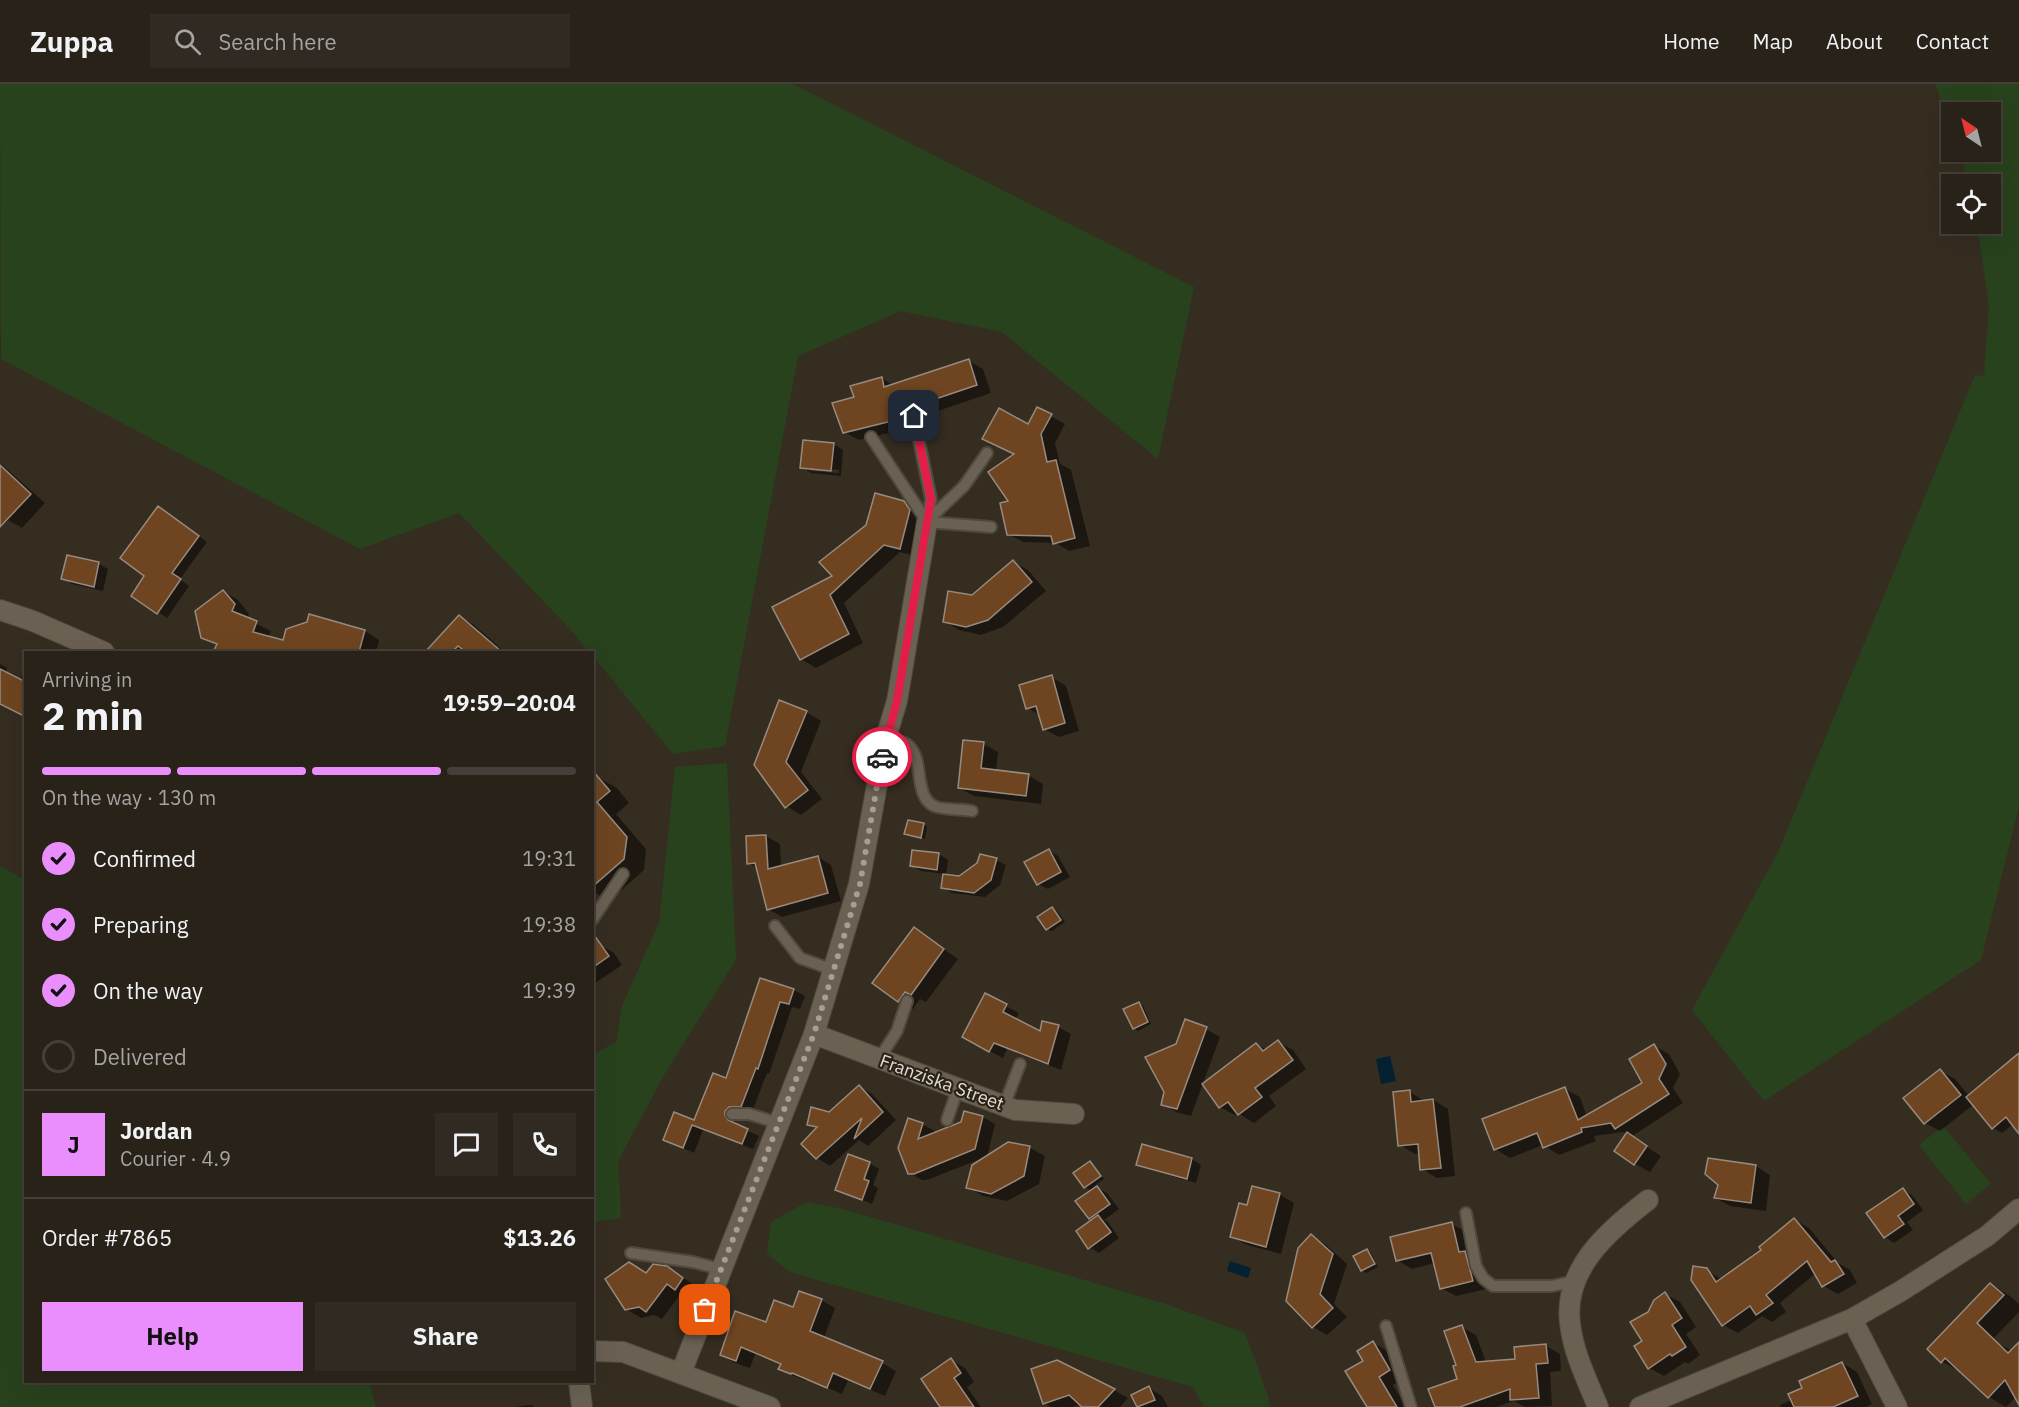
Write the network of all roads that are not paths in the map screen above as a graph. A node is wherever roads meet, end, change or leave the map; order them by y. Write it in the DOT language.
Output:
graph roads {
  1 [pos="914,416"];
  2 [pos="871,437"];
  3 [pos="987,453"];
  4 [pos="927,522"];
  5 [pos="991,527"];
  6 [pos="0,610"];
  7 [pos="102,651"];
  8 [pos="885,741"];
  9 [pos="972,810"];
  10 [pos="623,874"];
  11 [pos="594,917"];
  12 [pos="775,926"];
  13 [pos="833,970"];
  14 [pos="907,1001"];
  15 [pos="814,1034"];
  16 [pos="879,1059"];
  17 [pos="1020,1064"];
  18 [pos="958,1088"];
  19 [pos="1004,1106"];
  20 [pos="732,1114"];
  21 [pos="1074,1114"];
  22 [pos="947,1120"];
  23 [pos="778,1123"];
  24 [pos="1648,1200"];
  25 [pos="2019,1209"];
  26 [pos="1466,1213"];
  27 [pos="631,1253"];
  28 [pos="720,1269"];
  29 [pos="1575,1281"];
  30 [pos="1852,1319"];
  31 [pos="1386,1326"];
  32 [pos="594,1351"];
  33 [pos="681,1373"];
  34 [pos="579,1383"];
  35 [pos="582,1407"];
  36 [pos="770,1407"];
  37 [pos="1411,1407"];
  38 [pos="1598,1407"];
  39 [pos="1640,1407"];
  40 [pos="1897,1407"];
  1 -- 4 [label="lane"];
  2 -- 4 [label="lane"];
  3 -- 4 [label="lane"];
  4 -- 5 [label="lane"];
  4 -- 8 [label="street"];
  6 -- 7 [label="street"];
  8 -- 9 [label="lane"];
  8 -- 13 [label="street"];
  10 -- 11 [label="lane"];
  12 -- 13 [label="lane"];
  13 -- 15 [label="street"];
  14 -- 16 [label="lane"];
  15 -- 16 [label="street, Franziska Street"];
  15 -- 23 [label="street"];
  16 -- 18 [label="street, Franziska Street"];
  17 -- 19 [label="lane"];
  18 -- 19 [label="street, Franziska Street"];
  18 -- 22 [label="lane"];
  19 -- 21 [label="street, Franziska Street"];
  20 -- 23 [label="lane"];
  23 -- 28 [label="street"];
  24 -- 29 [label="street"];
  25 -- 30 [label="street"];
  26 -- 29 [label="lane"];
  27 -- 28 [label="lane"];
  28 -- 33 [label="street"];
  29 -- 38 [label="street"];
  30 -- 39 [label="street"];
  30 -- 40 [label="street"];
  31 -- 37 [label="lane"];
  32 -- 33 [label="street"];
  33 -- 36 [label="street"];
  34 -- 35 [label="street"];
}
